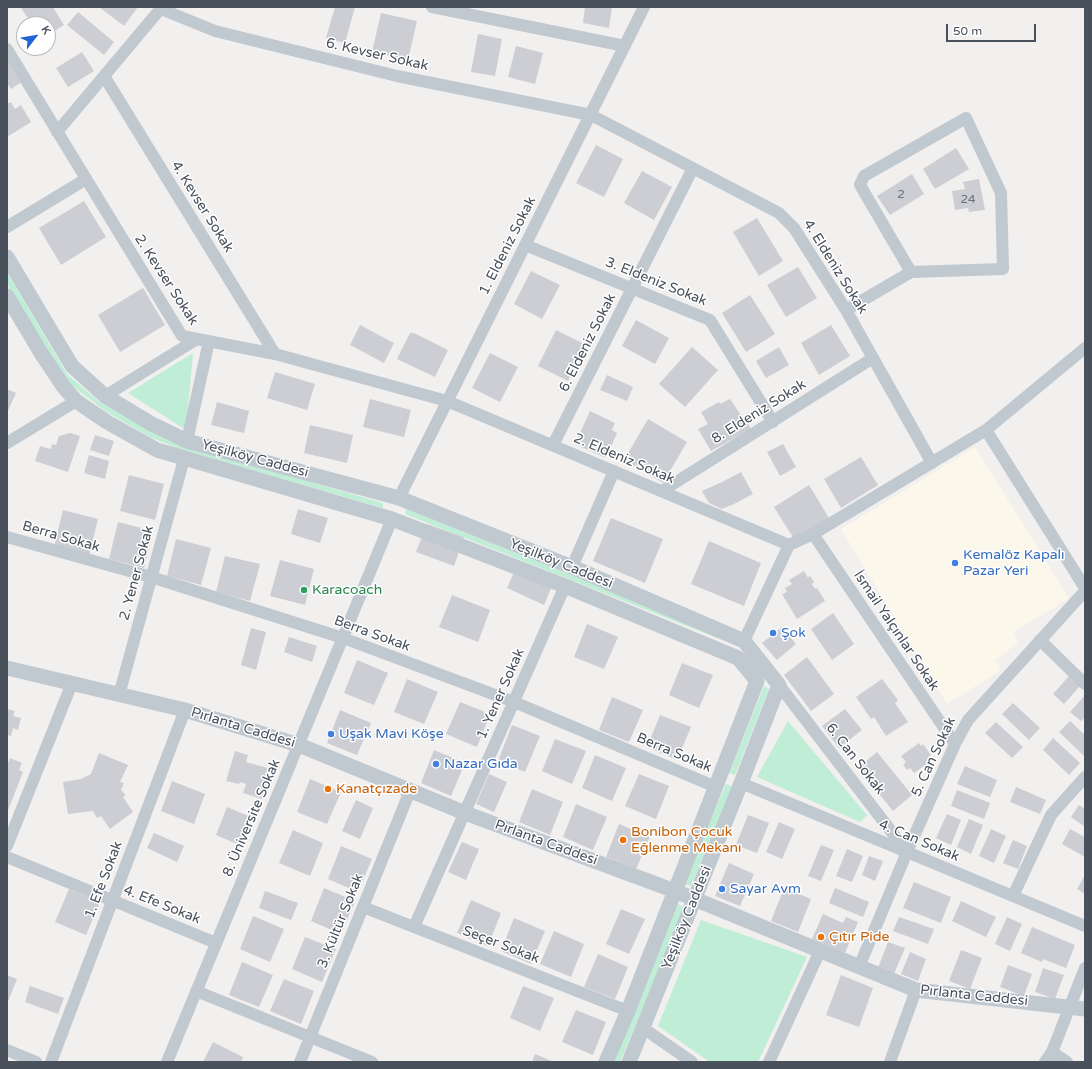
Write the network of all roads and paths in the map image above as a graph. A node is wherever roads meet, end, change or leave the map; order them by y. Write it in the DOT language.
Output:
graph roads {
  1 [pos="432,7"];
  2 [pos="644,7"];
  3 [pos="161,8"];
  4 [pos="625,46"];
  5 [pos="7,49"];
  6 [pos="104,76"];
  7 [pos="590,115"];
  8 [pos="57,132"];
  9 [pos="693,168"];
  10 [pos="86,179"];
  11 [pos="7,227"];
  12 [pos="525,246"];
  13 [pos="7,257"];
  14 [pos="911,272"];
  15 [pos="632,289"];
  16 [pos="7,296"];
  17 [pos="846,310"];
  18 [pos="203,340"];
  19 [pos="1085,348"];
  20 [pos="275,354"];
  21 [pos="873,358"];
  22 [pos="105,396"];
  23 [pos="76,401"];
  24 [pos="447,401"];
  25 [pos="773,422"];
  26 [pos="986,430"];
  27 [pos="187,441"];
  28 [pos="7,443"];
  29 [pos="553,445"];
  30 [pos="184,458"];
  31 [pos="932,463"];
  32 [pos="614,471"];
  33 [pos="662,491"];
  34 [pos="399,498"];
  35 [pos="392,519"];
  36 [pos="813,534"];
  37 [pos="7,537"];
  38 [pos="789,545"];
  39 [pos="572,567"];
  40 [pos="151,577"];
  41 [pos="565,586"];
  42 [pos="1085,590"];
  43 [pos="343,638"];
  44 [pos="1040,640"];
  45 [pos="744,641"];
  46 [pos="738,658"];
  47 [pos="7,668"];
  48 [pos="757,681"];
  49 [pos="72,683"];
  50 [pos="1085,684"];
  51 [pos="778,685"];
  52 [pos="119,695"];
  53 [pos="514,702"];
  54 [pos="185,710"];
  55 [pos="954,744"];
  56 [pos="299,745"];
  57 [pos="1085,777"];
  58 [pos="718,781"];
  59 [pos="742,783"];
  60 [pos="410,791"];
  61 [pos="465,813"];
  62 [pos="7,846"];
  63 [pos="907,852"];
  64 [pos="7,857"];
  65 [pos="675,891"];
  66 [pos="1014,896"];
  67 [pos="695,899"];
  68 [pos="112,900"];
  69 [pos="363,907"];
  70 [pos="1085,926"];
  71 [pos="414,927"];
  72 [pos="216,943"];
  73 [pos="820,951"];
  74 [pos="859,967"];
  75 [pos="1085,968"];
  76 [pos="916,990"];
  77 [pos="196,991"];
  78 [pos="1078,1008"];
  79 [pos="628,1011"];
  80 [pos="643,1028"];
  81 [pos="310,1038"];
  82 [pos="7,1050"];
  83 [pos="1052,1052"];
  84 [pos="36,1062"];
  85 [pos="50,1062"];
  86 [pos="167,1062"];
  87 [pos="300,1062"];
  88 [pos="372,1062"];
  89 [pos="606,1062"];
  90 [pos="629,1062"];
  91 [pos="692,1062"];
  92 [pos="769,1062"];
  93 [pos="890,1062"];
  94 [pos="1045,1062"];
  95 [pos="1067,1062"];
  1 -- 4 [label="street"];
  2 -- 4 [label="street, 1. Eldeniz Sokak"];
  3 -- 6 [label="street"];
  3 -- 7 [label="street, 6. Kevser Sokak"];
  4 -- 7 [label="street, 1. Eldeniz Sokak"];
  5 -- 8 [label="street, 2. Kevser Sokak"];
  6 -- 8 [label="street"];
  6 -- 20 [label="street, 4. Kevser Sokak"];
  7 -- 9 [label="street, 4. Eldeniz Sokak"];
  7 -- 12 [label="street, 1. Eldeniz Sokak"];
  8 -- 10 [label="street, 2. Kevser Sokak"];
  9 -- 15 [label="street, 6. Eldeniz Sokak"];
  9 -- 17 [label="street, 4. Eldeniz Sokak"];
  10 -- 11 [label="street"];
  10 -- 18 [label="street, 2. Kevser Sokak"];
  12 -- 15 [label="street, 3. Eldeniz Sokak"];
  12 -- 24 [label="street, 1. Eldeniz Sokak"];
  13 -- 22 [label="street, Yeşilköy Caddesi"];
  14 -- 14 [label="street"];
  14 -- 17 [label="street"];
  15 -- 25 [label="street, 3. Eldeniz Sokak"];
  15 -- 29 [label="street, 6. Eldeniz Sokak"];
  16 -- 23 [label="street, Yeşilköy Caddesi"];
  17 -- 21 [label="street, 4. Eldeniz Sokak"];
  18 -- 20 [label="street, 2. Kevser Sokak"];
  18 -- 22 [label="street"];
  18 -- 27 [label="street"];
  19 -- 26 [label="street"];
  20 -- 24 [label="street, 2. Kevser Sokak"];
  21 -- 25 [label="street, 8. Eldeniz Sokak"];
  21 -- 31 [label="street, 4. Eldeniz Sokak"];
  22 -- 27 [label="street, Yeşilköy Caddesi"];
  23 -- 28 [label="street"];
  23 -- 30 [label="street, Yeşilköy Caddesi"];
  24 -- 29 [label="street, 2. Eldeniz Sokak"];
  24 -- 34 [label="street, 1. Eldeniz Sokak"];
  25 -- 33 [label="street, 8. Eldeniz Sokak"];
  26 -- 31 [label="street"];
  26 -- 42 [label="street"];
  27 -- 34 [label="street, Yeşilköy Caddesi"];
  29 -- 32 [label="street, 2. Eldeniz Sokak"];
  30 -- 35 [label="street, Yeşilköy Caddesi"];
  30 -- 40 [label="street, 2. Yener Sokak"];
  31 -- 36 [label="street"];
  32 -- 33 [label="street, 2. Eldeniz Sokak"];
  32 -- 39 [label="street"];
  33 -- 38 [label="street, 2. Eldeniz Sokak"];
  34 -- 35 [label="street"];
  34 -- 39 [label="street, Yeşilköy Caddesi"];
  35 -- 41 [label="street, Yeşilköy Caddesi"];
  35 -- 43 [label="street, 8. Üniversite Sokak"];
  36 -- 38 [label="street"];
  36 -- 55 [label="street, İsmail Yalçınlar Sokak"];
  37 -- 40 [label="street, Berra Sokak"];
  38 -- 45 [label="street"];
  39 -- 45 [label="street, Yeşilköy Caddesi"];
  40 -- 43 [label="street, Berra Sokak"];
  40 -- 52 [label="street, 2. Yener Sokak"];
  41 -- 46 [label="street, Yeşilköy Caddesi"];
  41 -- 53 [label="street, 1. Yener Sokak"];
  42 -- 44 [label="street, 5. Can Sokak"];
  43 -- 53 [label="street, Berra Sokak"];
  43 -- 56 [label="street, 8. Üniversite Sokak"];
  44 -- 50 [label="street"];
  44 -- 55 [label="street, 5. Can Sokak"];
  45 -- 46 [label="street"];
  45 -- 51 [label="street, Yeşilköy Caddesi"];
  46 -- 48 [label="street, Yeşilköy Caddesi"];
  47 -- 49 [label="street, Pırlanta Caddesi"];
  48 -- 51 [label="street"];
  48 -- 58 [label="street, Yeşilköy Caddesi"];
  49 -- 52 [label="street, Pırlanta Caddesi"];
  49 -- 62 [label="street"];
  51 -- 59 [label="street, Yeşilköy Caddesi"];
  51 -- 63 [label="street, 6. Can Sokak"];
  52 -- 54 [label="street, Pırlanta Caddesi"];
  53 -- 58 [label="street, Berra Sokak"];
  53 -- 61 [label="street, 1. Yener Sokak"];
  54 -- 56 [label="street, Pırlanta Caddesi"];
  54 -- 68 [label="street, 1. Efe Sokak"];
  55 -- 63 [label="street, 5. Can Sokak"];
  56 -- 60 [label="street, Pırlanta Caddesi"];
  56 -- 72 [label="street, 8. Üniversite Sokak"];
  57 -- 66 [label="street"];
  58 -- 59 [label="street"];
  58 -- 65 [label="street, Yeşilköy Caddesi"];
  59 -- 63 [label="street, 4. Can Sokak"];
  59 -- 67 [label="street, Yeşilköy Caddesi"];
  60 -- 61 [label="street, Pırlanta Caddesi"];
  60 -- 69 [label="street, 3. Kültür Sokak"];
  61 -- 65 [label="street, Pırlanta Caddesi"];
  61 -- 71 [label="street, 1. Yener Sokak"];
  63 -- 66 [label="street, 4. Can Sokak"];
  63 -- 74 [label="street, 5. Can Sokak"];
  64 -- 68 [label="street, 4. Efe Sokak"];
  65 -- 67 [label="street, Pırlanta Caddesi"];
  65 -- 79 [label="street, Yeşilköy Caddesi"];
  66 -- 70 [label="street, 4. Can Sokak"];
  67 -- 73 [label="street, Pırlanta Caddesi"];
  67 -- 80 [label="street, Yeşilköy Caddesi"];
  68 -- 72 [label="street, 4. Efe Sokak"];
  68 -- 85 [label="street, 1. Efe Sokak"];
  69 -- 71 [label="street, Seçer Sokak"];
  69 -- 81 [label="street, 3. Kültür Sokak"];
  71 -- 79 [label="street, Seçer Sokak"];
  72 -- 77 [label="street, 8. Üniversite Sokak"];
  73 -- 74 [label="street, Pırlanta Caddesi"];
  73 -- 92 [label="street"];
  74 -- 76 [label="street, Pırlanta Caddesi"];
  75 -- 78 [label="street"];
  76 -- 78 [label="street, Pırlanta Caddesi"];
  76 -- 93 [label="street"];
  77 -- 81 [label="street"];
  77 -- 86 [label="street, 8. Üniversite Sokak"];
  78 -- 83 [label="street"];
  79 -- 89 [label="street, Yeşilköy Caddesi"];
  80 -- 90 [label="street, Yeşilköy Caddesi"];
  80 -- 91 [label="street"];
  81 -- 87 [label="street, 3. Kültür Sokak"];
  81 -- 88 [label="street"];
  82 -- 84 [label="street"];
  83 -- 94 [label="street"];
  83 -- 95 [label="street"];
}
